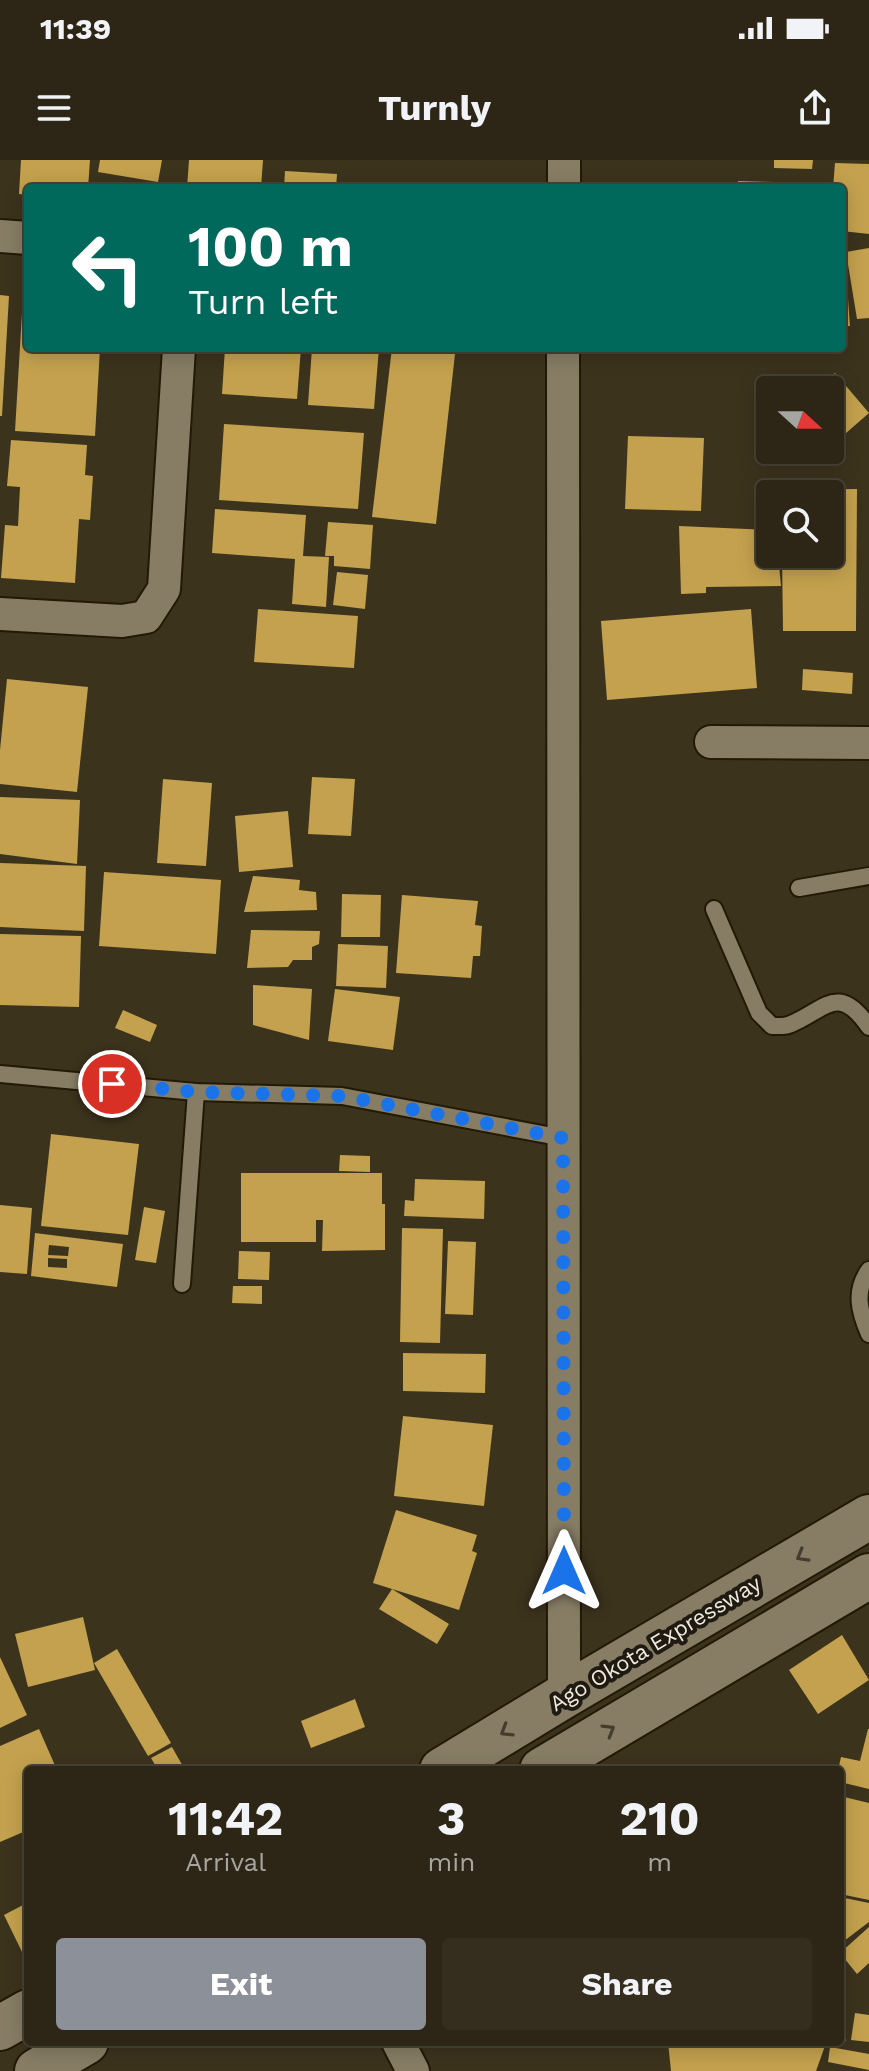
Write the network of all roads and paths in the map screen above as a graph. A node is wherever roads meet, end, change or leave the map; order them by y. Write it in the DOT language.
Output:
graph roads {
  1 [pos="564,160"];
  2 [pos="564,184"];
  3 [pos="0,236"];
  4 [pos="24,238"];
  5 [pos="179,352"];
  6 [pos="563,352"];
  7 [pos="0,614"];
  8 [pos="711,742"];
  9 [pos="869,743"];
  10 [pos="869,876"];
  11 [pos="799,888"];
  12 [pos="714,909"];
  13 [pos="869,1027"];
  14 [pos="0,1074"];
  15 [pos="196,1092"];
  16 [pos="563,1138"];
  17 [pos="869,1270"];
  18 [pos="182,1284"];
  19 [pos="869,1334"];
  20 [pos="869,1517"];
  21 [pos="869,1576"];
  22 [pos="564,1696"];
  23 [pos="449,1766"];
  24 [pos="549,1766"];
  25 [pos="24,2014"];
  26 [pos="0,2028"];
  27 [pos="79,2046"];
  28 [pos="400,2046"];
  29 [pos="37,2071"];
  30 [pos="413,2071"];
  1 -- 2 [label="street"];
  3 -- 4 [label="street"];
  5 -- 7 [label="street"];
  6 -- 16 [label="street"];
  8 -- 9 [label="street"];
  10 -- 11 [label="lane"];
  12 -- 13 [label="lane"];
  14 -- 15 [label="lane"];
  15 -- 16 [label="lane"];
  15 -- 18 [label="lane"];
  16 -- 22 [label="street"];
  17 -- 19 [label="lane"];
  20 -- 22 [label="main road, Ago Okota Expressway, one-way"];
  24 -- 21 [label="main road, one-way"];
  22 -- 23 [label="main road, Ago Okota Expressway, one-way"];
  25 -- 26 [label="main road"];
  27 -- 29 [label="main road"];
  28 -- 30 [label="street"];
}
